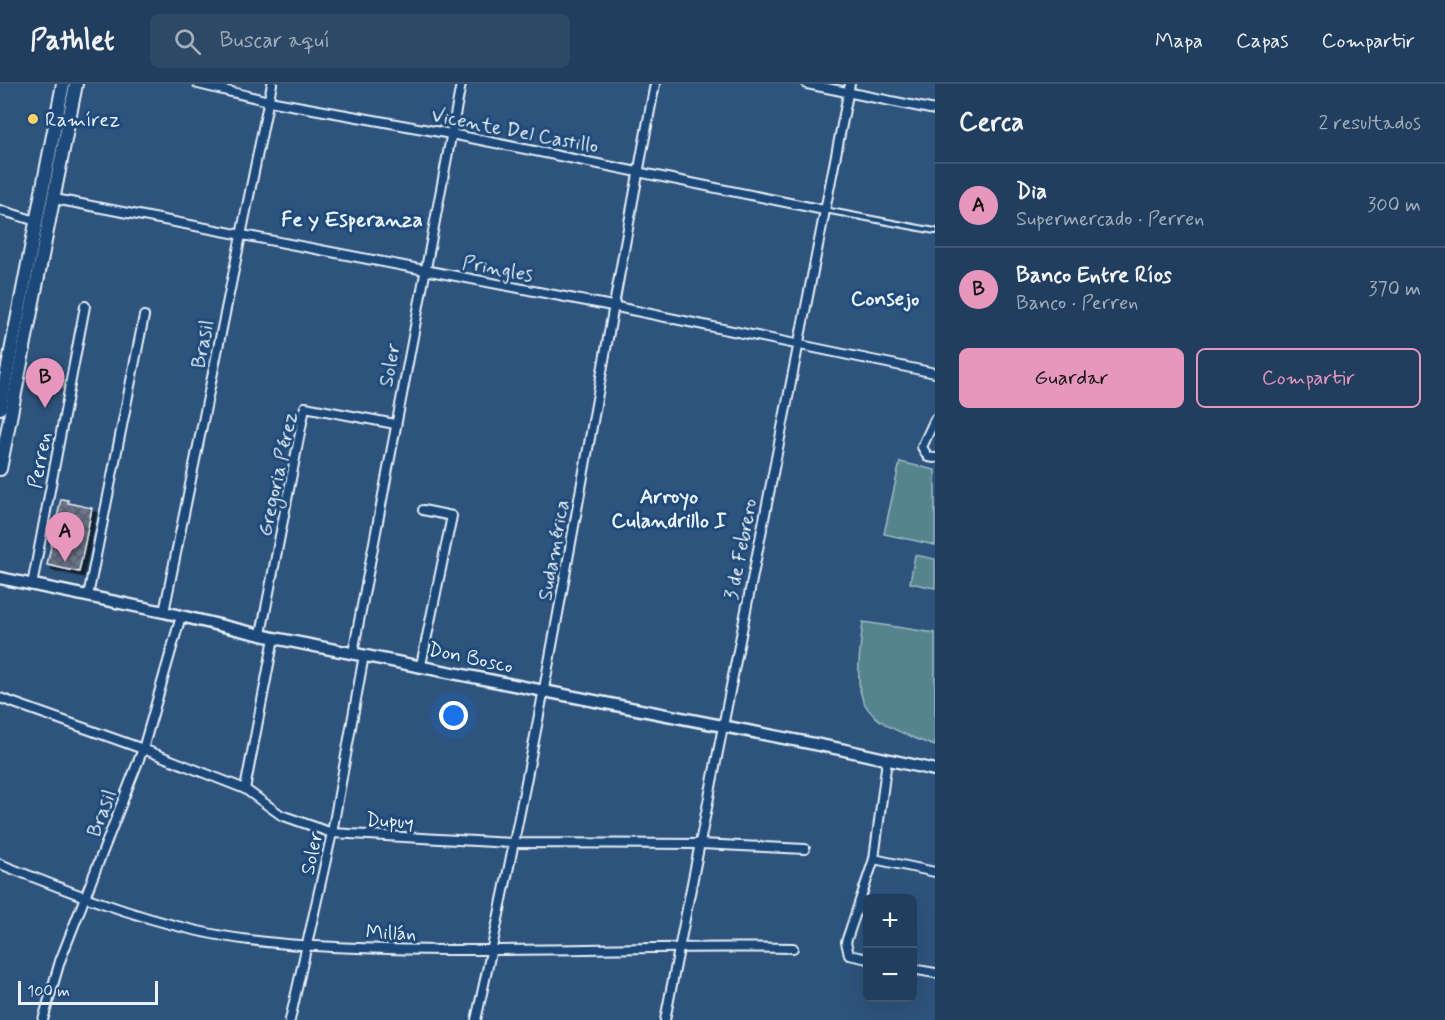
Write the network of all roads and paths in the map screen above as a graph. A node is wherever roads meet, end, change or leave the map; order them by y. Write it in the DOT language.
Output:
graph roads {
  1 [pos="63,84"];
  2 [pos="76,84"];
  3 [pos="198,84"];
  4 [pos="272,84"];
  5 [pos="461,84"];
  6 [pos="655,84"];
  7 [pos="807,84"];
  8 [pos="849,88"];
  9 [pos="269,101"];
  10 [pos="935,110"];
  11 [pos="451,134"];
  12 [pos="638,171"];
  13 [pos="55,199"];
  14 [pos="0,210"];
  15 [pos="824,210"];
  16 [pos="36,221"];
  17 [pos="935,231"];
  18 [pos="241,235"];
  19 [pos="423,271"];
  20 [pos="85,306"];
  21 [pos="612,306"];
  22 [pos="144,316"];
  23 [pos="797,345"];
  24 [pos="935,373"];
  25 [pos="0,408"];
  26 [pos="935,419"];
  27 [pos="395,424"];
  28 [pos="935,458"];
  29 [pos="1,462"];
  30 [pos="423,510"];
  31 [pos="0,578"];
  32 [pos="32,585"];
  33 [pos="88,596"];
  34 [pos="164,612"];
  35 [pos="181,616"];
  36 [pos="261,634"];
  37 [pos="274,638"];
  38 [pos="359,654"];
  39 [pos="421,665"];
  40 [pos="546,691"];
  41 [pos="0,699"];
  42 [pos="722,727"];
  43 [pos="144,749"];
  44 [pos="888,760"];
  45 [pos="935,770"];
  46 [pos="245,789"];
  47 [pos="332,833"];
  48 [pos="512,843"];
  49 [pos="701,844"];
  50 [pos="805,849"];
  51 [pos="874,860"];
  52 [pos="0,864"];
  53 [pos="935,872"];
  54 [pos="86,898"];
  55 [pos="308,946"];
  56 [pos="681,946"];
  57 [pos="793,948"];
  58 [pos="492,952"];
  59 [pos="863,958"];
  60 [pos="917,970"];
  61 [pos="935,973"];
  62 [pos="43,1020"];
  63 [pos="290,1020"];
  64 [pos="476,1020"];
  65 [pos="665,1020"];
  1 -- 16 [label="main road"];
  2 -- 13 [label="main road"];
  3 -- 9 [label="street, Vicente Del Castillo"];
  4 -- 9 [label="street, Brasil"];
  5 -- 11 [label="street, Soler"];
  6 -- 12 [label="street, Sudamérica"];
  7 -- 8 [label="street"];
  8 -- 10 [label="street"];
  8 -- 15 [label="street, 3 de Febrero"];
  9 -- 11 [label="street, Vicente Del Castillo"];
  9 -- 18 [label="street, Brasil"];
  11 -- 12 [label="street, Vicente Del Castillo"];
  11 -- 19 [label="street, Soler"];
  12 -- 15 [label="street, Vicente Del Castillo"];
  12 -- 21 [label="street, Sudamérica"];
  13 -- 16 [label="street"];
  13 -- 18 [label="street, Pringles"];
  13 -- 29 [label="main road"];
  14 -- 16 [label="street"];
  15 -- 17 [label="lane"];
  15 -- 23 [label="street, 3 de Febrero"];
  16 -- 25 [label="main road"];
  18 -- 19 [label="street, Pringles"];
  18 -- 34 [label="street, Brasil"];
  19 -- 21 [label="street, Pringles"];
  19 -- 27 [label="street, Soler"];
  20 -- 32 [label="street, Perren"];
  21 -- 23 [label="street, Pringles"];
  21 -- 40 [label="street, Sudamérica"];
  22 -- 33 [label="street"];
  23 -- 24 [label="street, Pringles"];
  23 -- 42 [label="street, 3 de Febrero"];
  26 -- 28 [label="street"];
  27 -- 36 [label="street, Gregoria Pérez"];
  27 -- 38 [label="street, Soler"];
  30 -- 39 [label="street"];
  31 -- 32 [label="main road, Don Bosco"];
  32 -- 33 [label="main road, Don Bosco"];
  33 -- 34 [label="main road, Don Bosco"];
  34 -- 35 [label="main road, Don Bosco"];
  35 -- 36 [label="main road, Don Bosco"];
  35 -- 43 [label="street, Brasil"];
  36 -- 37 [label="main road, Don Bosco"];
  37 -- 38 [label="main road, Don Bosco"];
  37 -- 46 [label="street"];
  38 -- 39 [label="main road, Don Bosco"];
  38 -- 47 [label="street, Soler"];
  39 -- 40 [label="main road, Don Bosco"];
  40 -- 42 [label="main road, Don Bosco"];
  40 -- 48 [label="street, Sudamérica"];
  41 -- 43 [label="street, Dupuy"];
  42 -- 44 [label="main road, Don Bosco"];
  42 -- 49 [label="street, 3 de Febrero"];
  43 -- 46 [label="street, Dupuy"];
  43 -- 54 [label="street, Brasil"];
  44 -- 45 [label="main road, Don Bosco"];
  44 -- 51 [label="street"];
  46 -- 47 [label="street, Dupuy"];
  47 -- 48 [label="street, Dupuy"];
  47 -- 55 [label="street, Soler"];
  48 -- 49 [label="street, Dupuy"];
  48 -- 58 [label="street, Sudamérica"];
  49 -- 50 [label="street, Dupuy"];
  49 -- 56 [label="street, 3 de Febrero"];
  51 -- 53 [label="street"];
  51 -- 59 [label="street"];
  52 -- 54 [label="street, Millán"];
  54 -- 55 [label="street, Millán"];
  54 -- 62 [label="street, Brasil"];
  55 -- 58 [label="street, Millán"];
  55 -- 63 [label="street, Soler"];
  56 -- 57 [label="street, Millán"];
  56 -- 58 [label="street, Millán"];
  56 -- 65 [label="street, 3 de Febrero"];
  58 -- 64 [label="street, Sudamérica"];
  60 -- 61 [label="street"];
}
